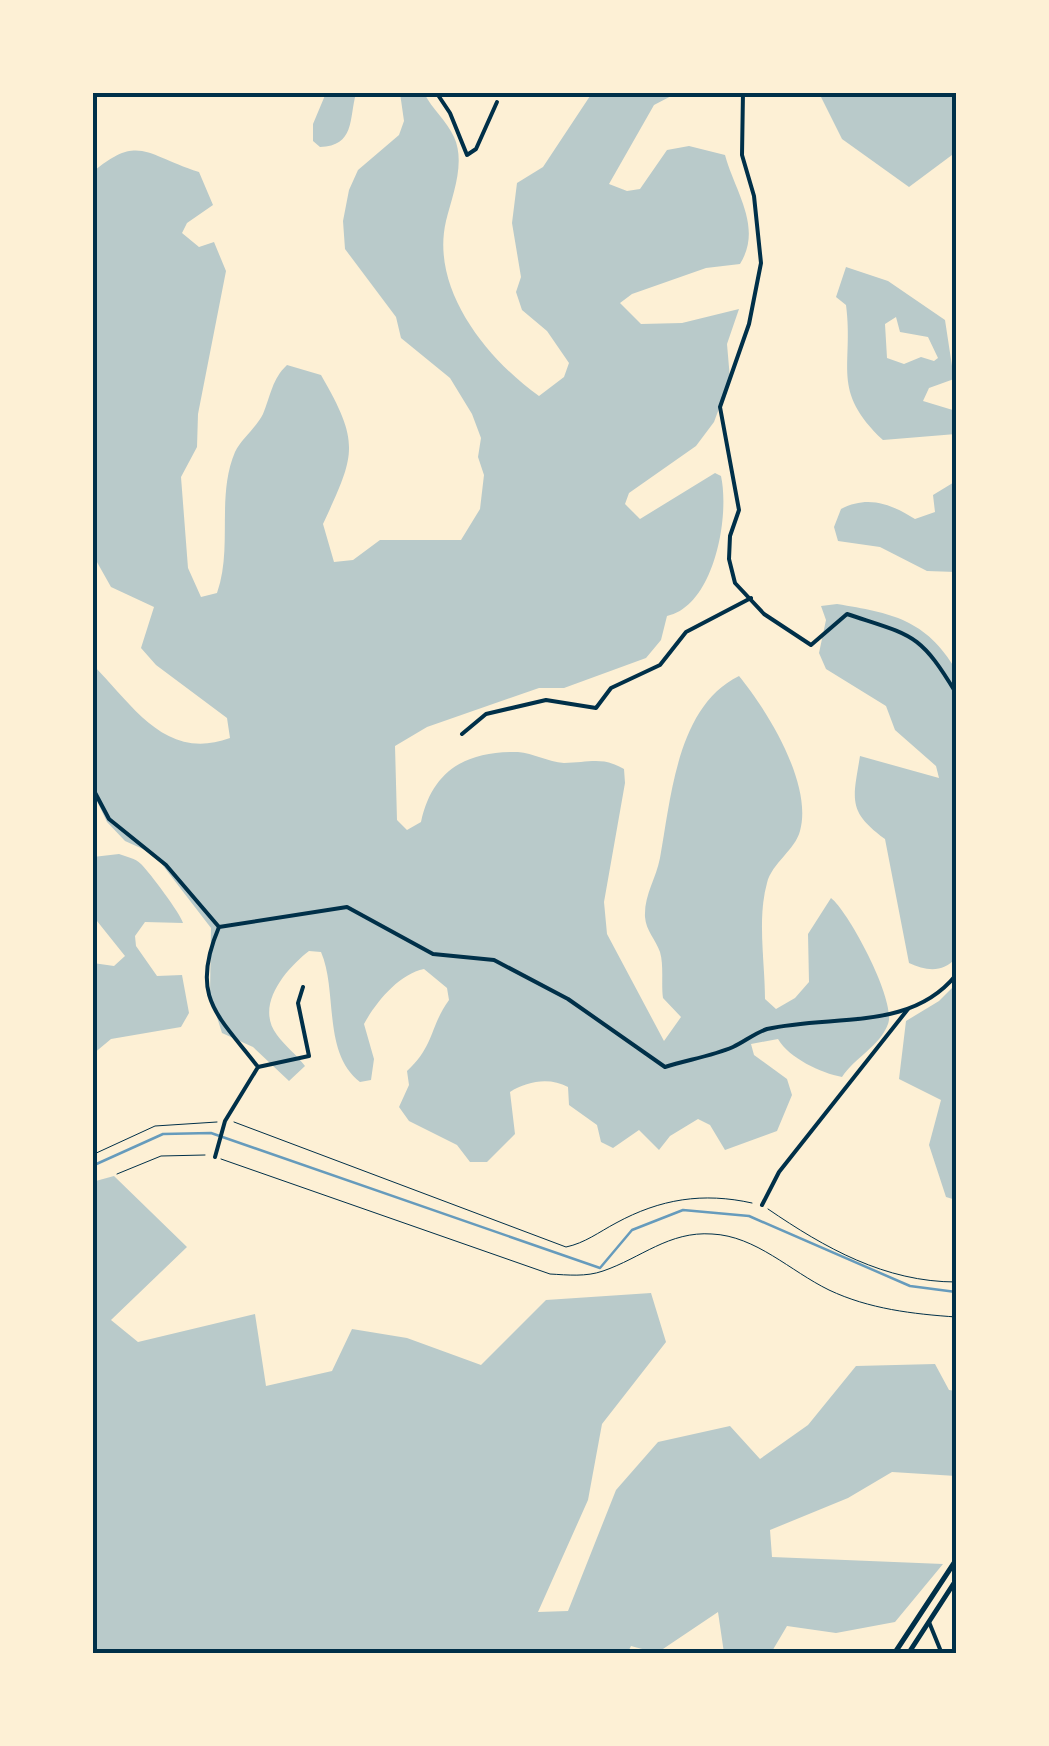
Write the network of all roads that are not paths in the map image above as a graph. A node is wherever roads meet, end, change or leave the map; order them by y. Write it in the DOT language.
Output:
graph roads {
  1 [pos="436,92"];
  2 [pos="743,92"];
  3 [pos="497,102"];
  4 [pos="751,598"];
  5 [pos="956,692"];
  6 [pos="462,734"];
  7 [pos="92,786"];
  8 [pos="219,927"];
  9 [pos="956,975"];
  10 [pos="303,987"];
  11 [pos="908,1009"];
  12 [pos="258,1066"];
  13 [pos="215,1157"];
  14 [pos="762,1205"];
  15 [pos="956,1560"];
  16 [pos="956,1580"];
  17 [pos="930,1622"];
  18 [pos="894,1654"];
  19 [pos="908,1654"];
  20 [pos="942,1654"];
  1 -- 3 [label="street"];
  2 -- 4 [label="street"];
  4 -- 5 [label="street"];
  4 -- 6 [label="street"];
  7 -- 8 [label="street"];
  8 -- 11 [label="street"];
  8 -- 12 [label="street"];
  9 -- 11 [label="street"];
  10 -- 12 [label="street"];
  11 -- 14 [label="street"];
  12 -- 13 [label="street"];
  15 -- 18 [label="street"];
  16 -- 17 [label="street"];
  17 -- 19 [label="street"];
  17 -- 20 [label="street"];
}
